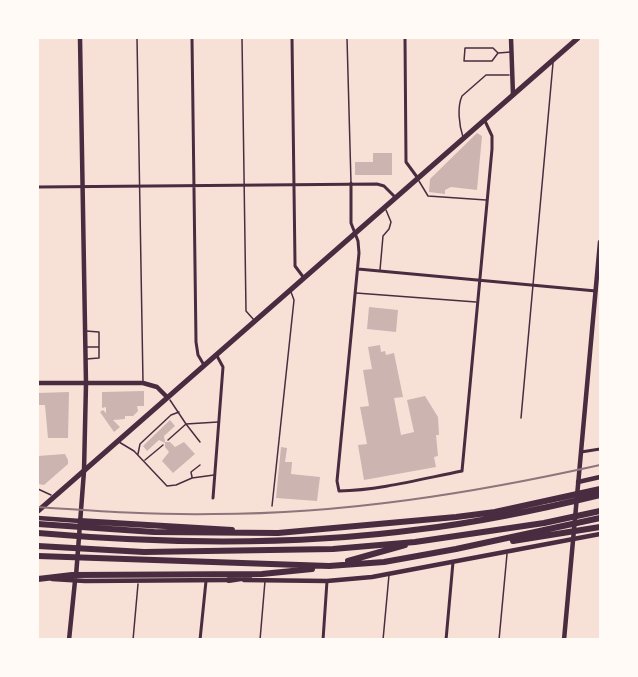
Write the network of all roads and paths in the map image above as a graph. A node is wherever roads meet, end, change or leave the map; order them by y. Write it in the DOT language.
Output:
graph roads {
  1 [pos="80,38"];
  2 [pos="137,38"];
  3 [pos="192,38"];
  4 [pos="242,38"];
  5 [pos="292,38"];
  6 [pos="347,38"];
  7 [pos="405,38"];
  8 [pos="512,38"];
  9 [pos="578,38"];
  10 [pos="512,52"];
  11 [pos="498,53"];
  12 [pos="553,59"];
  13 [pos="512,75"];
  14 [pos="513,95"];
  15 [pos="484,120"];
  16 [pos="463,138"];
  17 [pos="417,177"];
  18 [pos="351,183"];
  19 [pos="294,184"];
  20 [pos="194,185"];
  21 [pos="244,185"];
  22 [pos="138,186"];
  23 [pos="38,187"];
  24 [pos="82,188"];
  25 [pos="395,197"];
  26 [pos="487,200"];
  27 [pos="384,207"];
  28 [pos="355,232"];
  29 [pos="600,242"];
  30 [pos="358,268"];
  31 [pos="380,271"];
  32 [pos="304,278"];
  33 [pos="479,280"];
  34 [pos="534,285"];
  35 [pos="290,290"];
  36 [pos="596,291"];
  37 [pos="356,293"];
  38 [pos="477,302"];
  39 [pos="254,321"];
  40 [pos="85,331"];
  41 [pos="85,347"];
  42 [pos="99,347"];
  43 [pos="216,354"];
  44 [pos="85,359"];
  45 [pos="204,365"];
  46 [pos="38,383"];
  47 [pos="143,383"];
  48 [pos="86,384"];
  49 [pos="167,397"];
  50 [pos="179,412"];
  51 [pos="521,418"];
  52 [pos="220,421"];
  53 [pos="186,424"];
  54 [pos="174,426"];
  55 [pos="169,431"];
  56 [pos="178,431"];
  57 [pos="173,435"];
  58 [pos="168,440"];
  59 [pos="117,441"];
  60 [pos="200,442"];
  61 [pos="154,445"];
  62 [pos="163,445"];
  63 [pos="149,449"];
  64 [pos="157,449"];
  65 [pos="600,449"];
  66 [pos="581,452"];
  67 [pos="152,453"];
  68 [pos="138,455"];
  69 [pos="144,461"];
  70 [pos="200,465"];
  71 [pos="84,471"];
  72 [pos="215,475"];
  73 [pos="192,477"];
  74 [pos="600,477"];
  75 [pos="578,482"];
  76 [pos="38,489"];
  77 [pos="600,489"];
  78 [pos="600,495"];
  79 [pos="55,497"];
  80 [pos="213,498"];
  81 [pos="272,506"];
  82 [pos="38,511"];
  83 [pos="600,511"];
  84 [pos="38,518"];
  85 [pos="600,518"];
  86 [pos="38,524"];
  87 [pos="80,524"];
  88 [pos="600,527"];
  89 [pos="38,533"];
  90 [pos="383,534"];
  91 [pos="600,534"];
  92 [pos="573,538"];
  93 [pos="415,542"];
  94 [pos="38,546"];
  95 [pos="456,549"];
  96 [pos="507,550"];
  97 [pos="38,556"];
  98 [pos="453,560"];
  99 [pos="328,566"];
  100 [pos="389,574"];
  101 [pos="38,578"];
  102 [pos="229,580"];
  103 [pos="265,580"];
  104 [pos="75,581"];
  105 [pos="206,581"];
  106 [pos="327,581"];
  107 [pos="138,582"];
  108 [pos="69,639"];
  109 [pos="133,639"];
  110 [pos="200,639"];
  111 [pos="260,639"];
  112 [pos="323,639"];
  113 [pos="383,639"];
  114 [pos="446,639"];
  115 [pos="500,639"];
  116 [pos="564,639"];
  1 -- 24 [label="street"];
  2 -- 22 [label="lane"];
  3 -- 20 [label="street"];
  4 -- 21 [label="lane"];
  5 -- 19 [label="street"];
  6 -- 18 [label="lane"];
  7 -- 17 [label="street"];
  8 -- 10 [label="street"];
  9 -- 12 [label="main road"];
  10 -- 11 [label="lane"];
  10 -- 13 [label="street"];
  11 -- 11 [label="lane"];
  12 -- 14 [label="main road"];
  12 -- 34 [label="lane"];
  13 -- 14 [label="street"];
  13 -- 16 [label="lane"];
  14 -- 15 [label="main road"];
  15 -- 16 [label="main road"];
  15 -- 26 [label="street"];
  16 -- 17 [label="main road"];
  17 -- 25 [label="main road"];
  17 -- 26 [label="lane"];
  18 -- 19 [label="street"];
  18 -- 25 [label="street"];
  18 -- 28 [label="street"];
  19 -- 21 [label="street"];
  19 -- 32 [label="street"];
  20 -- 21 [label="street"];
  20 -- 22 [label="street"];
  20 -- 45 [label="street"];
  21 -- 39 [label="lane"];
  22 -- 24 [label="street"];
  22 -- 47 [label="lane"];
  23 -- 24 [label="street"];
  24 -- 40 [label="street"];
  25 -- 27 [label="main road"];
  26 -- 33 [label="street"];
  27 -- 28 [label="main road"];
  27 -- 31 [label="lane"];
  28 -- 30 [label="street"];
  28 -- 32 [label="main road"];
  29 -- 36 [label="street"];
  30 -- 31 [label="street"];
  30 -- 37 [label="street"];
  31 -- 33 [label="street"];
  32 -- 35 [label="main road"];
  33 -- 34 [label="street"];
  33 -- 38 [label="street"];
  34 -- 36 [label="street"];
  34 -- 51 [label="lane"];
  35 -- 39 [label="main road"];
  35 -- 81 [label="lane"];
  36 -- 66 [label="street"];
  37 -- 38 [label="lane"];
  37 -- 38 [label="street"];
  39 -- 43 [label="main road"];
  40 -- 41 [label="street"];
  40 -- 42 [label="lane"];
  41 -- 42 [label="lane"];
  41 -- 44 [label="street"];
  42 -- 44 [label="lane"];
  43 -- 45 [label="main road"];
  43 -- 52 [label="street"];
  44 -- 48 [label="street"];
  45 -- 49 [label="main road"];
  46 -- 48 [label="street"];
  47 -- 48 [label="street"];
  47 -- 49 [label="street"];
  48 -- 71 [label="street"];
  49 -- 50 [label="lane"];
  49 -- 59 [label="main road"];
  50 -- 53 [label="lane"];
  50 -- 68 [label="lane"];
  52 -- 53 [label="lane"];
  52 -- 72 [label="street"];
  53 -- 56 [label="lane"];
  53 -- 60 [label="lane"];
  54 -- 56 [label="lane"];
  55 -- 57 [label="lane"];
  56 -- 57 [label="lane"];
  57 -- 58 [label="lane"];
  59 -- 68 [label="lane"];
  59 -- 71 [label="main road"];
  61 -- 64 [label="lane"];
  62 -- 64 [label="lane"];
  63 -- 67 [label="lane"];
  64 -- 67 [label="lane"];
  65 -- 66 [label="street"];
  66 -- 75 [label="street"];
  67 -- 69 [label="lane"];
  68 -- 69 [label="lane"];
  69 -- 73 [label="lane"];
  70 -- 73 [label="lane"];
  71 -- 79 [label="main road"];
  71 -- 87 [label="street"];
  72 -- 73 [label="lane"];
  72 -- 80 [label="street"];
  74 -- 75 [label="street"];
  75 -- 92 [label="street"];
  76 -- 79 [label="lane"];
  77 -- 86 [label="highway"];
  78 -- 90 [label="highway"];
  79 -- 82 [label="main road"];
  83 -- 93 [label="highway"];
  84 -- 87 [label="street"];
  85 -- 95 [label="highway"];
  87 -- 90 [label="highway"];
  87 -- 104 [label="street"];
  88 -- 95 [label="highway"];
  89 -- 90 [label="highway"];
  91 -- 92 [label="street"];
  92 -- 96 [label="street"];
  92 -- 116 [label="street"];
  93 -- 94 [label="highway"];
  93 -- 102 [label="highway"];
  95 -- 99 [label="highway"];
  96 -- 98 [label="street"];
  96 -- 115 [label="lane"];
  97 -- 99 [label="highway"];
  98 -- 100 [label="street"];
  98 -- 114 [label="street"];
  99 -- 101 [label="highway"];
  100 -- 106 [label="street"];
  100 -- 113 [label="lane"];
  101 -- 104 [label="street"];
  102 -- 103 [label="street"];
  102 -- 105 [label="street"];
  103 -- 106 [label="street"];
  103 -- 111 [label="lane"];
  104 -- 107 [label="street"];
  104 -- 108 [label="street"];
  105 -- 107 [label="street"];
  105 -- 110 [label="street"];
  106 -- 112 [label="street"];
  107 -- 109 [label="lane"];
}
